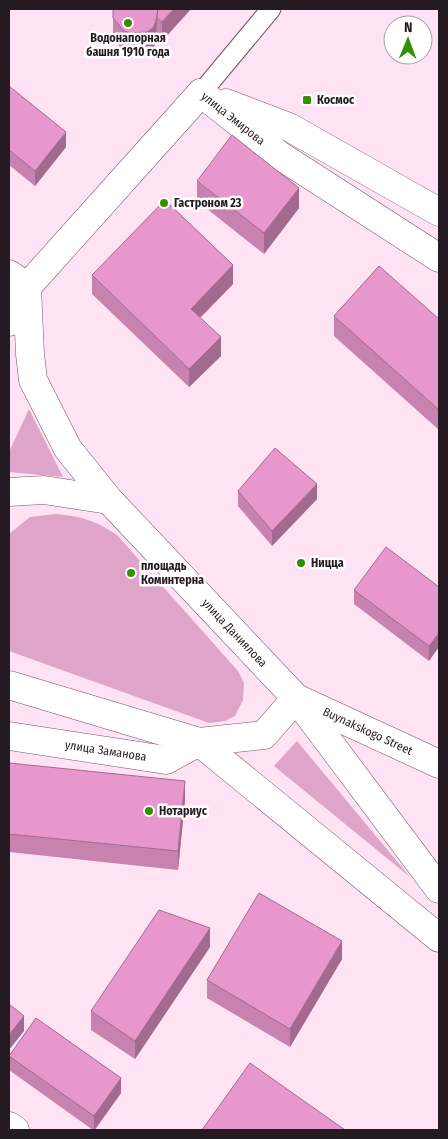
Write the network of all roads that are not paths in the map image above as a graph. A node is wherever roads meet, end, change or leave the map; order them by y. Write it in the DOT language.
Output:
graph roads {
  1 [pos="272,9"];
  2 [pos="201,93"];
  3 [pos="439,212"];
  4 [pos="439,258"];
  5 [pos="18,281"];
  6 [pos="9,322"];
  7 [pos="9,492"];
  8 [pos="109,500"];
  9 [pos="9,684"];
  10 [pos="296,698"];
  11 [pos="9,736"];
  12 [pos="199,742"];
  13 [pos="439,764"];
  14 [pos="439,889"];
  15 [pos="439,938"];
  16 [pos="9,1126"];
  17 [pos="15,1130"];
  1 -- 2 [label="lane"];
  2 -- 3 [label="main road, улица Эмирова"];
  2 -- 4 [label="main road, улица Эмирова"];
  2 -- 5 [label="main road"];
  5 -- 6 [label="main road"];
  5 -- 8 [label="main road, улица Даниялова"];
  7 -- 8 [label="main road"];
  8 -- 10 [label="main road, улица Даниялова"];
  9 -- 12 [label="main road"];
  10 -- 12 [label="main road"];
  10 -- 13 [label="main road, Buynakskogo Street"];
  10 -- 14 [label="main road, улица Даниялова"];
  11 -- 12 [label="main road, улица Заманова"];
  12 -- 15 [label="main road"];
  16 -- 17 [label="main road"];
}
